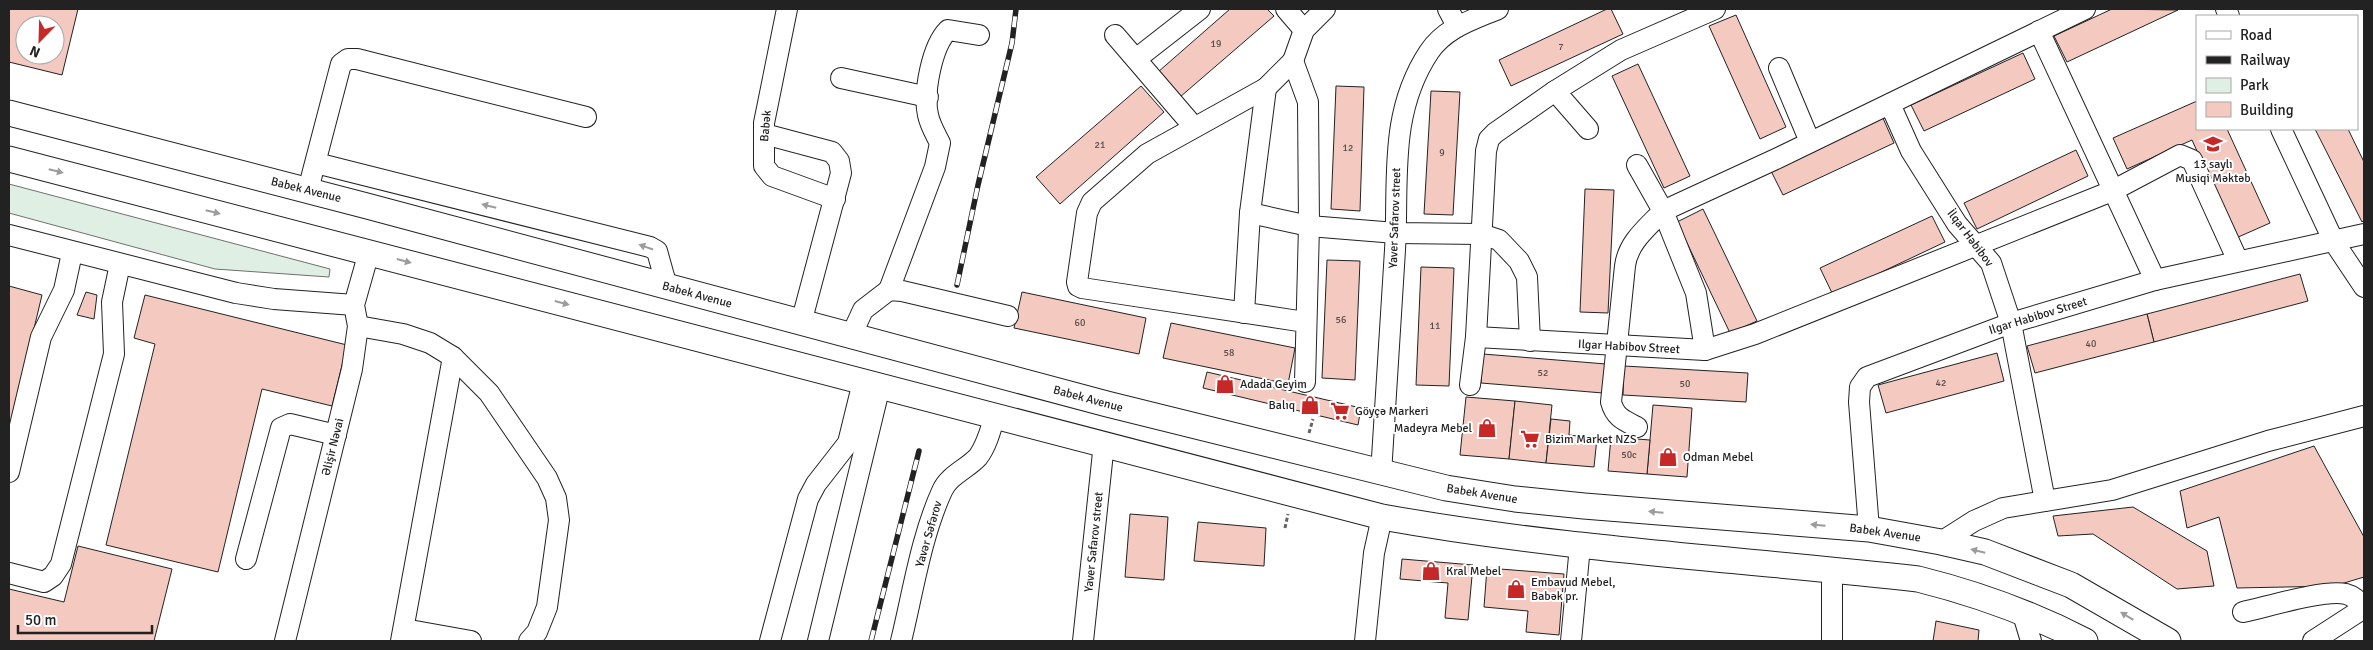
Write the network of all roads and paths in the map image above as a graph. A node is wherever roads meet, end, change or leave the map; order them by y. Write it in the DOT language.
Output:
graph roads {
  1 [pos="786,9"];
  2 [pos="1200,9"];
  3 [pos="1286,9"];
  4 [pos="1325,9"];
  5 [pos="1448,9"];
  6 [pos="1498,9"];
  7 [pos="1715,9"];
  8 [pos="2085,9"];
  9 [pos="1457,26"];
  10 [pos="1304,30"];
  11 [pos="2040,31"];
  12 [pos="1115,34"];
  13 [pos="979,35"];
  14 [pos="1136,59"];
  15 [pos="1293,61"];
  16 [pos="1779,68"];
  17 [pos="841,78"];
  18 [pos="1266,88"];
  19 [pos="1555,91"];
  20 [pos="928,97"];
  21 [pos="1890,104"];
  22 [pos="9,113"];
  23 [pos="586,117"];
  24 [pos="1194,127"];
  25 [pos="1588,129"];
  26 [pos="2281,130"];
  27 [pos="764,134"];
  28 [pos="1810,142"];
  29 [pos="9,159"];
  30 [pos="316,163"];
  31 [pos="1637,165"];
  32 [pos="308,190"];
  33 [pos="2112,191"];
  34 [pos="835,199"];
  35 [pos="1663,211"];
  36 [pos="1250,213"];
  37 [pos="1308,226"];
  38 [pos="1396,234"];
  39 [pos="1481,234"];
  40 [pos="2364,234"];
  41 [pos="9,235"];
  42 [pos="2334,242"];
  43 [pos="1976,246"];
  44 [pos="369,252"];
  45 [pos="72,253"];
  46 [pos="2238,260"];
  47 [pos="120,264"];
  48 [pos="2156,280"];
  49 [pos="667,287"];
  50 [pos="2364,287"];
  51 [pos="889,290"];
  52 [pos="354,305"];
  53 [pos="1244,313"];
  54 [pos="1008,316"];
  55 [pos="1305,322"];
  56 [pos="801,323"];
  57 [pos="2011,323"];
  58 [pos="358,326"];
  59 [pos="851,336"];
  60 [pos="1476,337"];
  61 [pos="1530,341"];
  62 [pos="1616,346"];
  63 [pos="1705,350"];
  64 [pos="453,357"];
  65 [pos="1305,382"];
  66 [pos="871,384"];
  67 [pos="1470,385"];
  68 [pos="995,415"];
  69 [pos="2364,416"];
  70 [pos="1637,427"];
  71 [pos="336,435"];
  72 [pos="1104,443"];
  73 [pos="9,472"];
  74 [pos="1381,473"];
  75 [pos="2045,501"];
  76 [pos="1382,516"];
  77 [pos="1869,529"];
  78 [pos="1941,542"];
  79 [pos="1580,546"];
  80 [pos="246,559"];
  81 [pos="1832,570"];
  82 [pos="9,573"];
  83 [pos="2364,608"];
  84 [pos="2022,611"];
  85 [pos="2243,612"];
  86 [pos="403,635"];
  87 [pos="285,641"];
  88 [pos="471,641"];
  89 [pos="529,641"];
  90 [pos="770,641"];
  91 [pos="818,641"];
  92 [pos="901,641"];
  93 [pos="1083,641"];
  94 [pos="1365,641"];
  95 [pos="1571,641"];
  96 [pos="1832,641"];
  97 [pos="2031,641"];
  98 [pos="2085,641"];
  99 [pos="2168,641"];
  100 [pos="2313,641"];
  1 -- 27 [label="street, Babək"];
  2 -- 14 [label="street"];
  3 -- 10 [label="street"];
  4 -- 10 [label="street"];
  5 -- 9 [label="street"];
  6 -- 9 [label="street, Yaver Safarov street"];
  7 -- 19 [label="street"];
  8 -- 11 [label="street"];
  9 -- 38 [label="street, Yaver Safarov street"];
  10 -- 15 [label="street"];
  11 -- 21 [label="street"];
  11 -- 33 [label="street"];
  12 -- 14 [label="street"];
  13 -- 20 [label="street"];
  14 -- 24 [label="street"];
  15 -- 18 [label="street"];
  15 -- 37 [label="street"];
  16 -- 28 [label="street"];
  17 -- 20 [label="street"];
  18 -- 24 [label="street"];
  18 -- 36 [label="street"];
  19 -- 25 [label="street"];
  19 -- 39 [label="street"];
  20 -- 51 [label="street"];
  21 -- 28 [label="street"];
  21 -- 43 [label="street, İlqar Həbibov"];
  22 -- 32 [label="main road, Babek Avenue"];
  23 -- 30 [label="street"];
  24 -- 53 [label="street"];
  26 -- 42 [label="street"];
  27 -- 34 [label="street, Babək"];
  27 -- 34 [label="street"];
  28 -- 35 [label="street"];
  29 -- 44 [label="main road, one-way"];
  30 -- 32 [label="street"];
  49 -- 30 [label="street, one-way"];
  31 -- 35 [label="street"];
  32 -- 49 [label="main road, Babek Avenue"];
  33 -- 43 [label="street, Ilgar Habibov Street"];
  33 -- 46 [label="street, Ilgar Habibov Street"];
  33 -- 48 [label="street"];
  34 -- 56 [label="street"];
  35 -- 62 [label="street"];
  35 -- 63 [label="street"];
  36 -- 37 [label="street"];
  36 -- 53 [label="street"];
  37 -- 38 [label="street"];
  37 -- 55 [label="street"];
  38 -- 39 [label="street"];
  38 -- 74 [label="street, Yaver Safarov street"];
  39 -- 60 [label="street"];
  39 -- 61 [label="street"];
  40 -- 42 [label="street, Ilgar Habibov Street"];
  41 -- 45 [label="street"];
  42 -- 46 [label="street, Ilgar Habibov Street"];
  42 -- 50 [label="street"];
  43 -- 57 [label="street, İlqar Həbibov"];
  43 -- 63 [label="street, Ilgar Habibov Street"];
  44 -- 52 [label="street, Əlişir Nəvai"];
  44 -- 66 [label="main road, one-way"];
  45 -- 47 [label="street"];
  45 -- 73 [label="street"];
  46 -- 48 [label="street, Ilgar Habibov Street"];
  47 -- 52 [label="street"];
  47 -- 82 [label="street"];
  48 -- 57 [label="street, Ilgar Habibov Street"];
  49 -- 56 [label="main road, Babek Avenue"];
  51 -- 54 [label="street"];
  51 -- 59 [label="street"];
  52 -- 58 [label="street, Əlişir Nəvai"];
  53 -- 55 [label="street"];
  55 -- 65 [label="street"];
  56 -- 59 [label="main road, Babek Avenue"];
  57 -- 75 [label="street, İlqar Həbibov"];
  57 -- 77 [label="street, Ilgar Habibov Street"];
  58 -- 64 [label="street"];
  58 -- 71 [label="street, Əlişir Nəvai"];
  59 -- 74 [label="main road, Babek Avenue"];
  60 -- 61 [label="street, Ilgar Habibov Street"];
  60 -- 67 [label="street"];
  61 -- 62 [label="street, Ilgar Habibov Street"];
  62 -- 63 [label="street, Ilgar Habibov Street"];
  62 -- 70 [label="street"];
  64 -- 86 [label="street"];
  64 -- 89 [label="street"];
  66 -- 68 [label="main road"];
  66 -- 90 [label="street"];
  66 -- 91 [label="street"];
  68 -- 72 [label="main road"];
  68 -- 92 [label="street, Yavər Səfərov"];
  69 -- 75 [label="street"];
  71 -- 80 [label="street"];
  71 -- 87 [label="street, Əlişir Nəvai"];
  72 -- 76 [label="main road"];
  72 -- 93 [label="street, Yaver Safarov street"];
  77 -- 74 [label="main road, Babek Avenue, one-way"];
  75 -- 78 [label="street"];
  76 -- 79 [label="main road"];
  76 -- 94 [label="street"];
  77 -- 78 [label="main road, Babek Avenue"];
  99 -- 78 [label="main road, Babek Avenue, one-way"];
  79 -- 81 [label="main road"];
  79 -- 95 [label="street"];
  81 -- 84 [label="main road"];
  81 -- 96 [label="street"];
  83 -- 85 [label="street"];
  83 -- 100 [label="street"];
  84 -- 97 [label="street"];
  84 -- 98 [label="main road"];
  86 -- 88 [label="street"];
}
